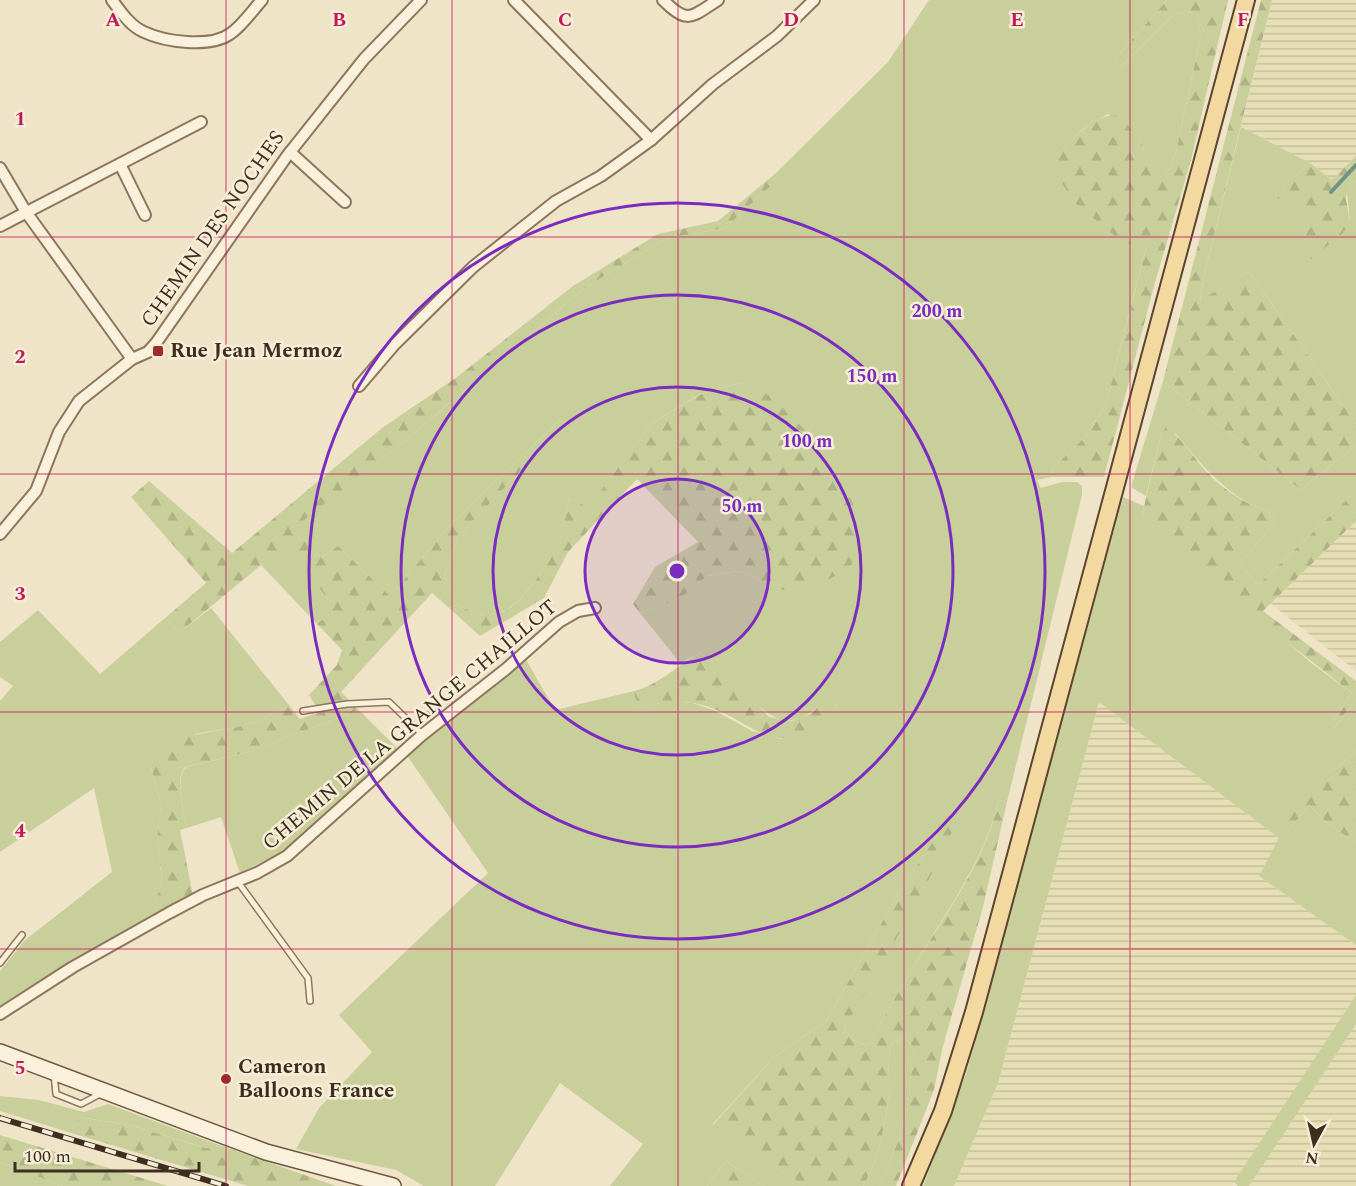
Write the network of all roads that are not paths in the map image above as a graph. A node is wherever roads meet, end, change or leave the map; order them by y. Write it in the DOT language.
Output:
graph roads {
  1 [pos="112,0"];
  2 [pos="262,0"];
  3 [pos="420,0"];
  4 [pos="514,0"];
  5 [pos="663,0"];
  6 [pos="718,0"];
  7 [pos="814,0"];
  8 [pos="1246,0"];
  9 [pos="201,122"];
  10 [pos="651,140"];
  11 [pos="290,152"];
  12 [pos="120,164"];
  13 [pos="0,168"];
  14 [pos="345,202"];
  15 [pos="26,212"];
  16 [pos="145,215"];
  17 [pos="0,226"];
  18 [pos="132,360"];
  19 [pos="359,386"];
  20 [pos="0,534"];
  21 [pos="595,608"];
  22 [pos="303,711"];
  23 [pos="422,735"];
  24 [pos="238,882"];
  25 [pos="22,934"];
  26 [pos="0,963"];
  27 [pos="310,1001"];
  28 [pos="0,1014"];
  29 [pos="0,1052"];
  30 [pos="393,1186"];
  31 [pos="911,1186"];
  1 -- 2 [label="street"];
  3 -- 11 [label="street, CHEMIN DES NOCHES"];
  4 -- 10 [label="street"];
  5 -- 6 [label="street"];
  7 -- 10 [label="street"];
  8 -- 31 [label="main road"];
  9 -- 12 [label="street"];
  10 -- 19 [label="street"];
  11 -- 14 [label="street"];
  11 -- 18 [label="street, CHEMIN DES NOCHES"];
  12 -- 15 [label="street"];
  12 -- 16 [label="street"];
  13 -- 15 [label="street"];
  15 -- 17 [label="street"];
  15 -- 18 [label="street"];
  18 -- 20 [label="street, CHEMIN DES NOCHES"];
  21 -- 23 [label="street, CHEMIN DE LA GRANGE CHAILLOT"];
  22 -- 23 [label="lane"];
  23 -- 24 [label="street, CHEMIN DE LA GRANGE CHAILLOT"];
  24 -- 27 [label="lane"];
  24 -- 28 [label="street, CHEMIN DE LA GRANGE CHAILLOT"];
  25 -- 26 [label="lane"];
  29 -- 30 [label="main road"];
}
